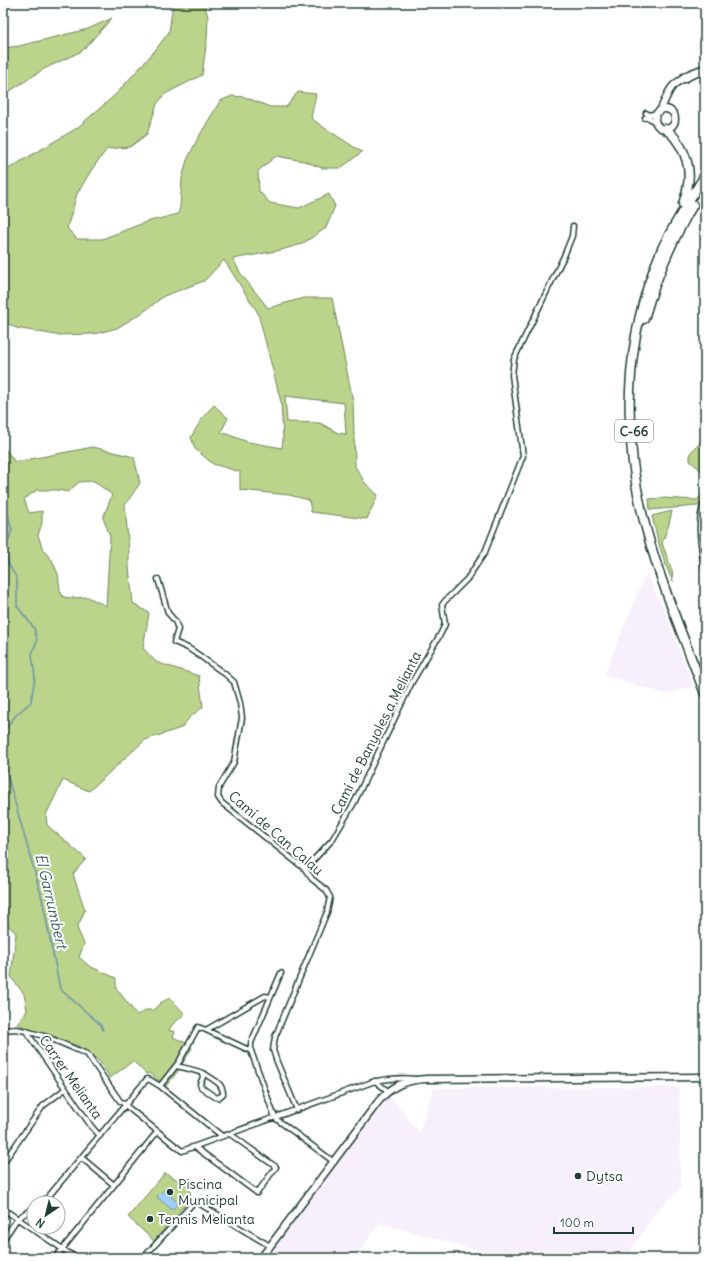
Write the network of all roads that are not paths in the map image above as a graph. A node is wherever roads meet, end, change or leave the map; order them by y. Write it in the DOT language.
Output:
graph roads {
  1 [pos="705,69"];
  2 [pos="705,72"];
  3 [pos="684,78"];
  4 [pos="666,98"];
  5 [pos="670,111"];
  6 [pos="659,112"];
  7 [pos="656,123"];
  8 [pos="665,129"];
  9 [pos="705,175"];
  10 [pos="705,185"];
  11 [pos="573,226"];
  12 [pos="673,227"];
  13 [pos="705,502"];
  14 [pos="705,572"];
  15 [pos="158,579"];
  16 [pos="705,682"];
  17 [pos="705,694"];
  18 [pos="304,869"];
  19 [pos="281,973"];
  20 [pos="270,997"];
  21 [pos="3,1030"];
  22 [pos="206,1030"];
  23 [pos="26,1031"];
  24 [pos="251,1051"];
  25 [pos="176,1066"];
  26 [pos="202,1073"];
  27 [pos="705,1077"];
  28 [pos="391,1078"];
  29 [pos="420,1079"];
  30 [pos="375,1081"];
  31 [pos="160,1086"];
  32 [pos="394,1086"];
  33 [pos="65,1089"];
  34 [pos="388,1091"];
  35 [pos="125,1105"];
  36 [pos="298,1110"];
  37 [pos="275,1118"];
  38 [pos="157,1132"];
  39 [pos="230,1134"];
  40 [pos="100,1136"];
  41 [pos="222,1136"];
  42 [pos="195,1147"];
  43 [pos="3,1152"];
  44 [pos="8,1156"];
  45 [pos="82,1158"];
  46 [pos="334,1162"];
  47 [pos="3,1163"];
  48 [pos="114,1185"];
  49 [pos="50,1195"];
  50 [pos="3,1209"];
  51 [pos="26,1213"];
  52 [pos="17,1219"];
  53 [pos="3,1240"];
  54 [pos="270,1246"];
  55 [pos="63,1249"];
  56 [pos="56,1258"];
  57 [pos="76,1258"];
  58 [pos="143,1258"];
  59 [pos="262,1258"];
  1 -- 3 [label="highway"];
  2 -- 3 [label="main road"];
  3 -- 4 [label="main road"];
  4 -- 5 [label="main road"];
  4 -- 6 [label="main road"];
  5 -- 6 [label="main road"];
  5 -- 8 [label="main road"];
  6 -- 7 [label="main road"];
  6 -- 7 [label="street"];
  7 -- 8 [label="main road"];
  8 -- 12 [label="highway"];
  9 -- 12 [label="highway, C-66"];
  10 -- 16 [label="highway, C-66"];
  11 -- 18 [label="street, Camí de Banyoles a Melianta"];
  12 -- 17 [label="highway, C-66"];
  13 -- 14 [label="street"];
  15 -- 18 [label="street, Camí de Can Calau"];
  18 -- 36 [label="street, Camí de Can Calau"];
  19 -- 20 [label="street"];
  20 -- 22 [label="street"];
  20 -- 24 [label="street"];
  21 -- 23 [label="street"];
  22 -- 24 [label="street"];
  22 -- 25 [label="street"];
  23 -- 33 [label="street, Carrer Melianta"];
  23 -- 35 [label="street"];
  24 -- 37 [label="street"];
  25 -- 26 [label="street"];
  25 -- 31 [label="street"];
  26 -- 26 [label="street"];
  27 -- 29 [label="main road"];
  28 -- 29 [label="street"];
  28 -- 30 [label="street"];
  28 -- 32 [label="street"];
  29 -- 32 [label="main road"];
  30 -- 34 [label="street"];
  30 -- 36 [label="street"];
  31 -- 35 [label="street"];
  31 -- 41 [label="street"];
  32 -- 34 [label="main road"];
  33 -- 40 [label="street, Carrer Melianta"];
  33 -- 44 [label="street"];
  34 -- 46 [label="main road"];
  35 -- 38 [label="street"];
  35 -- 40 [label="street"];
  36 -- 37 [label="street"];
  37 -- 39 [label="street"];
  37 -- 46 [label="street"];
  38 -- 42 [label="street"];
  38 -- 48 [label="street"];
  39 -- 41 [label="street"];
  39 -- 42 [label="street"];
  40 -- 45 [label="street"];
  41 -- 42 [label="street"];
  43 -- 44 [label="street"];
  44 -- 47 [label="street"];
  45 -- 48 [label="street"];
  45 -- 49 [label="street"];
  46 -- 54 [label="main road"];
  48 -- 55 [label="street"];
  50 -- 52 [label="street"];
  51 -- 52 [label="street"];
  52 -- 53 [label="street"];
  52 -- 55 [label="street"];
  54 -- 58 [label="street"];
  54 -- 59 [label="main road"];
  55 -- 56 [label="street"];
  55 -- 57 [label="street"];
}
